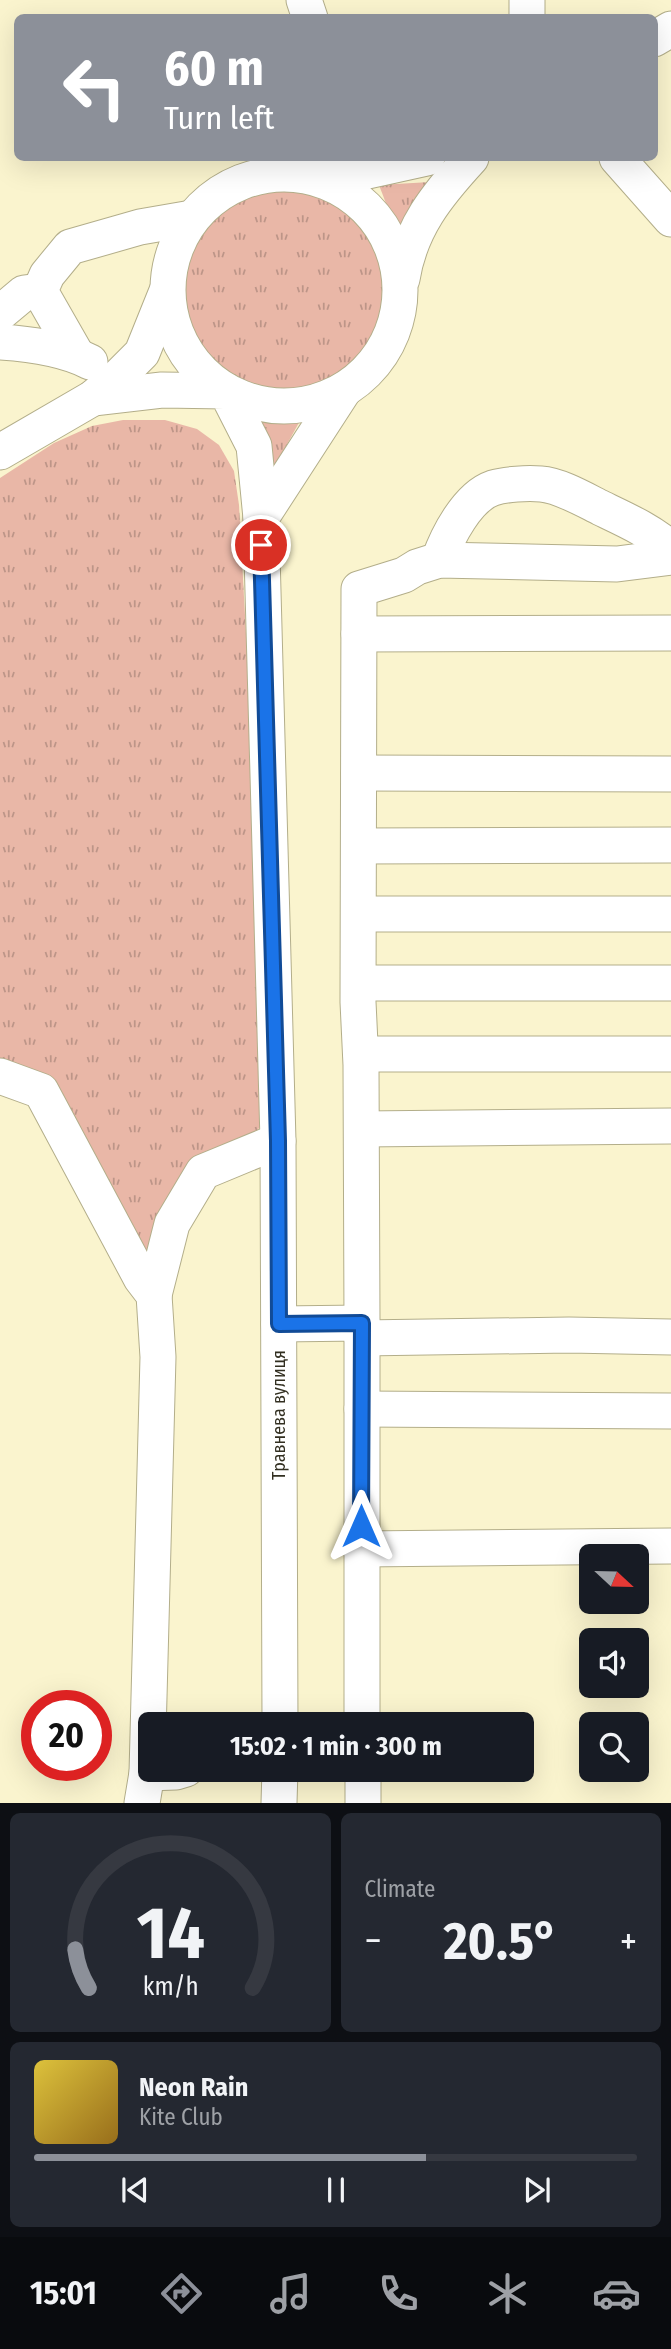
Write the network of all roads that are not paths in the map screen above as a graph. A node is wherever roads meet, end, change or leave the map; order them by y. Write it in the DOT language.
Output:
graph roads {
  1 [pos="234,161"];
  2 [pos="396,161"];
  3 [pos="469,161"];
  4 [pos="620,161"];
  5 [pos="365,164"];
  6 [pos="315,176"];
  7 [pos="221,191"];
  8 [pos="192,218"];
  9 [pos="671,219"];
  10 [pos="391,241"];
  11 [pos="401,286"];
  12 [pos="167,290"];
  13 [pos="40,291"];
  14 [pos="0,313"];
  15 [pos="0,342"];
  16 [pos="76,354"];
  17 [pos="106,387"];
  18 [pos="344,390"];
  19 [pos="226,391"];
  20 [pos="0,452"];
  21 [pos="261,518"];
  22 [pos="671,549"];
  23 [pos="671,557"];
  24 [pos="439,560"];
  25 [pos="671,633"];
  26 [pos="359,634"];
  27 [pos="359,773"];
  28 [pos="671,774"];
  29 [pos="671,845"];
  30 [pos="359,846"];
  31 [pos="359,914"];
  32 [pos="671,914"];
  33 [pos="359,983"];
  34 [pos="671,983"];
  35 [pos="361,1054"];
  36 [pos="671,1054"];
  37 [pos="0,1076"];
  38 [pos="671,1126"];
  39 [pos="362,1129"];
  40 [pos="278,1141"];
  41 [pos="153,1295"];
  42 [pos="279,1324"];
  43 [pos="362,1331"];
  44 [pos="671,1337"];
  45 [pos="362,1409"];
  46 [pos="671,1411"];
  47 [pos="671,1546"];
  48 [pos="361,1549"];
  49 [pos="280,1712"];
  50 [pos="362,1712"];
  51 [pos="279,1782"];
  52 [pos="363,1782"];
  53 [pos="145,1788"];
  54 [pos="279,1803"];
  55 [pos="363,1803"];
  1 -- 7 [label="street"];
  2 -- 5 [label="street"];
  3 -- 11 [label="street"];
  4 -- 9 [label="street"];
  5 -- 6 [label="street"];
  5 -- 10 [label="street"];
  6 -- 7 [label="street"];
  6 -- 10 [label="street"];
  7 -- 8 [label="street"];
  8 -- 12 [label="street"];
  8 -- 13 [label="street"];
  10 -- 11 [label="street"];
  11 -- 18 [label="street"];
  12 -- 17 [label="street"];
  12 -- 19 [label="street"];
  13 -- 14 [label="street"];
  13 -- 16 [label="street"];
  15 -- 16 [label="street"];
  16 -- 17 [label="street"];
  17 -- 19 [label="street"];
  17 -- 20 [label="street"];
  18 -- 19 [label="street"];
  18 -- 21 [label="street"];
  19 -- 21 [label="street, Травнева вулиця"];
  21 -- 40 [label="street, Травнева вулиця"];
  22 -- 24 [label="street"];
  23 -- 24 [label="street"];
  24 -- 26 [label="street"];
  25 -- 26 [label="street"];
  26 -- 27 [label="street"];
  27 -- 28 [label="street"];
  27 -- 30 [label="street"];
  29 -- 30 [label="street"];
  30 -- 31 [label="street"];
  31 -- 32 [label="street"];
  31 -- 33 [label="street"];
  33 -- 34 [label="street"];
  33 -- 35 [label="street"];
  35 -- 36 [label="street"];
  35 -- 39 [label="street"];
  37 -- 41 [label="street"];
  38 -- 39 [label="street"];
  39 -- 43 [label="street"];
  40 -- 41 [label="street"];
  40 -- 42 [label="street, Травнева вулиця"];
  41 -- 53 [label="street"];
  42 -- 43 [label="street"];
  42 -- 49 [label="street, Травнева вулиця"];
  43 -- 44 [label="street"];
  43 -- 45 [label="street"];
  45 -- 46 [label="street"];
  45 -- 48 [label="street"];
  47 -- 48 [label="street"];
  48 -- 50 [label="street"];
  51 -- 54 [label="street"];
  52 -- 55 [label="street"];
}
